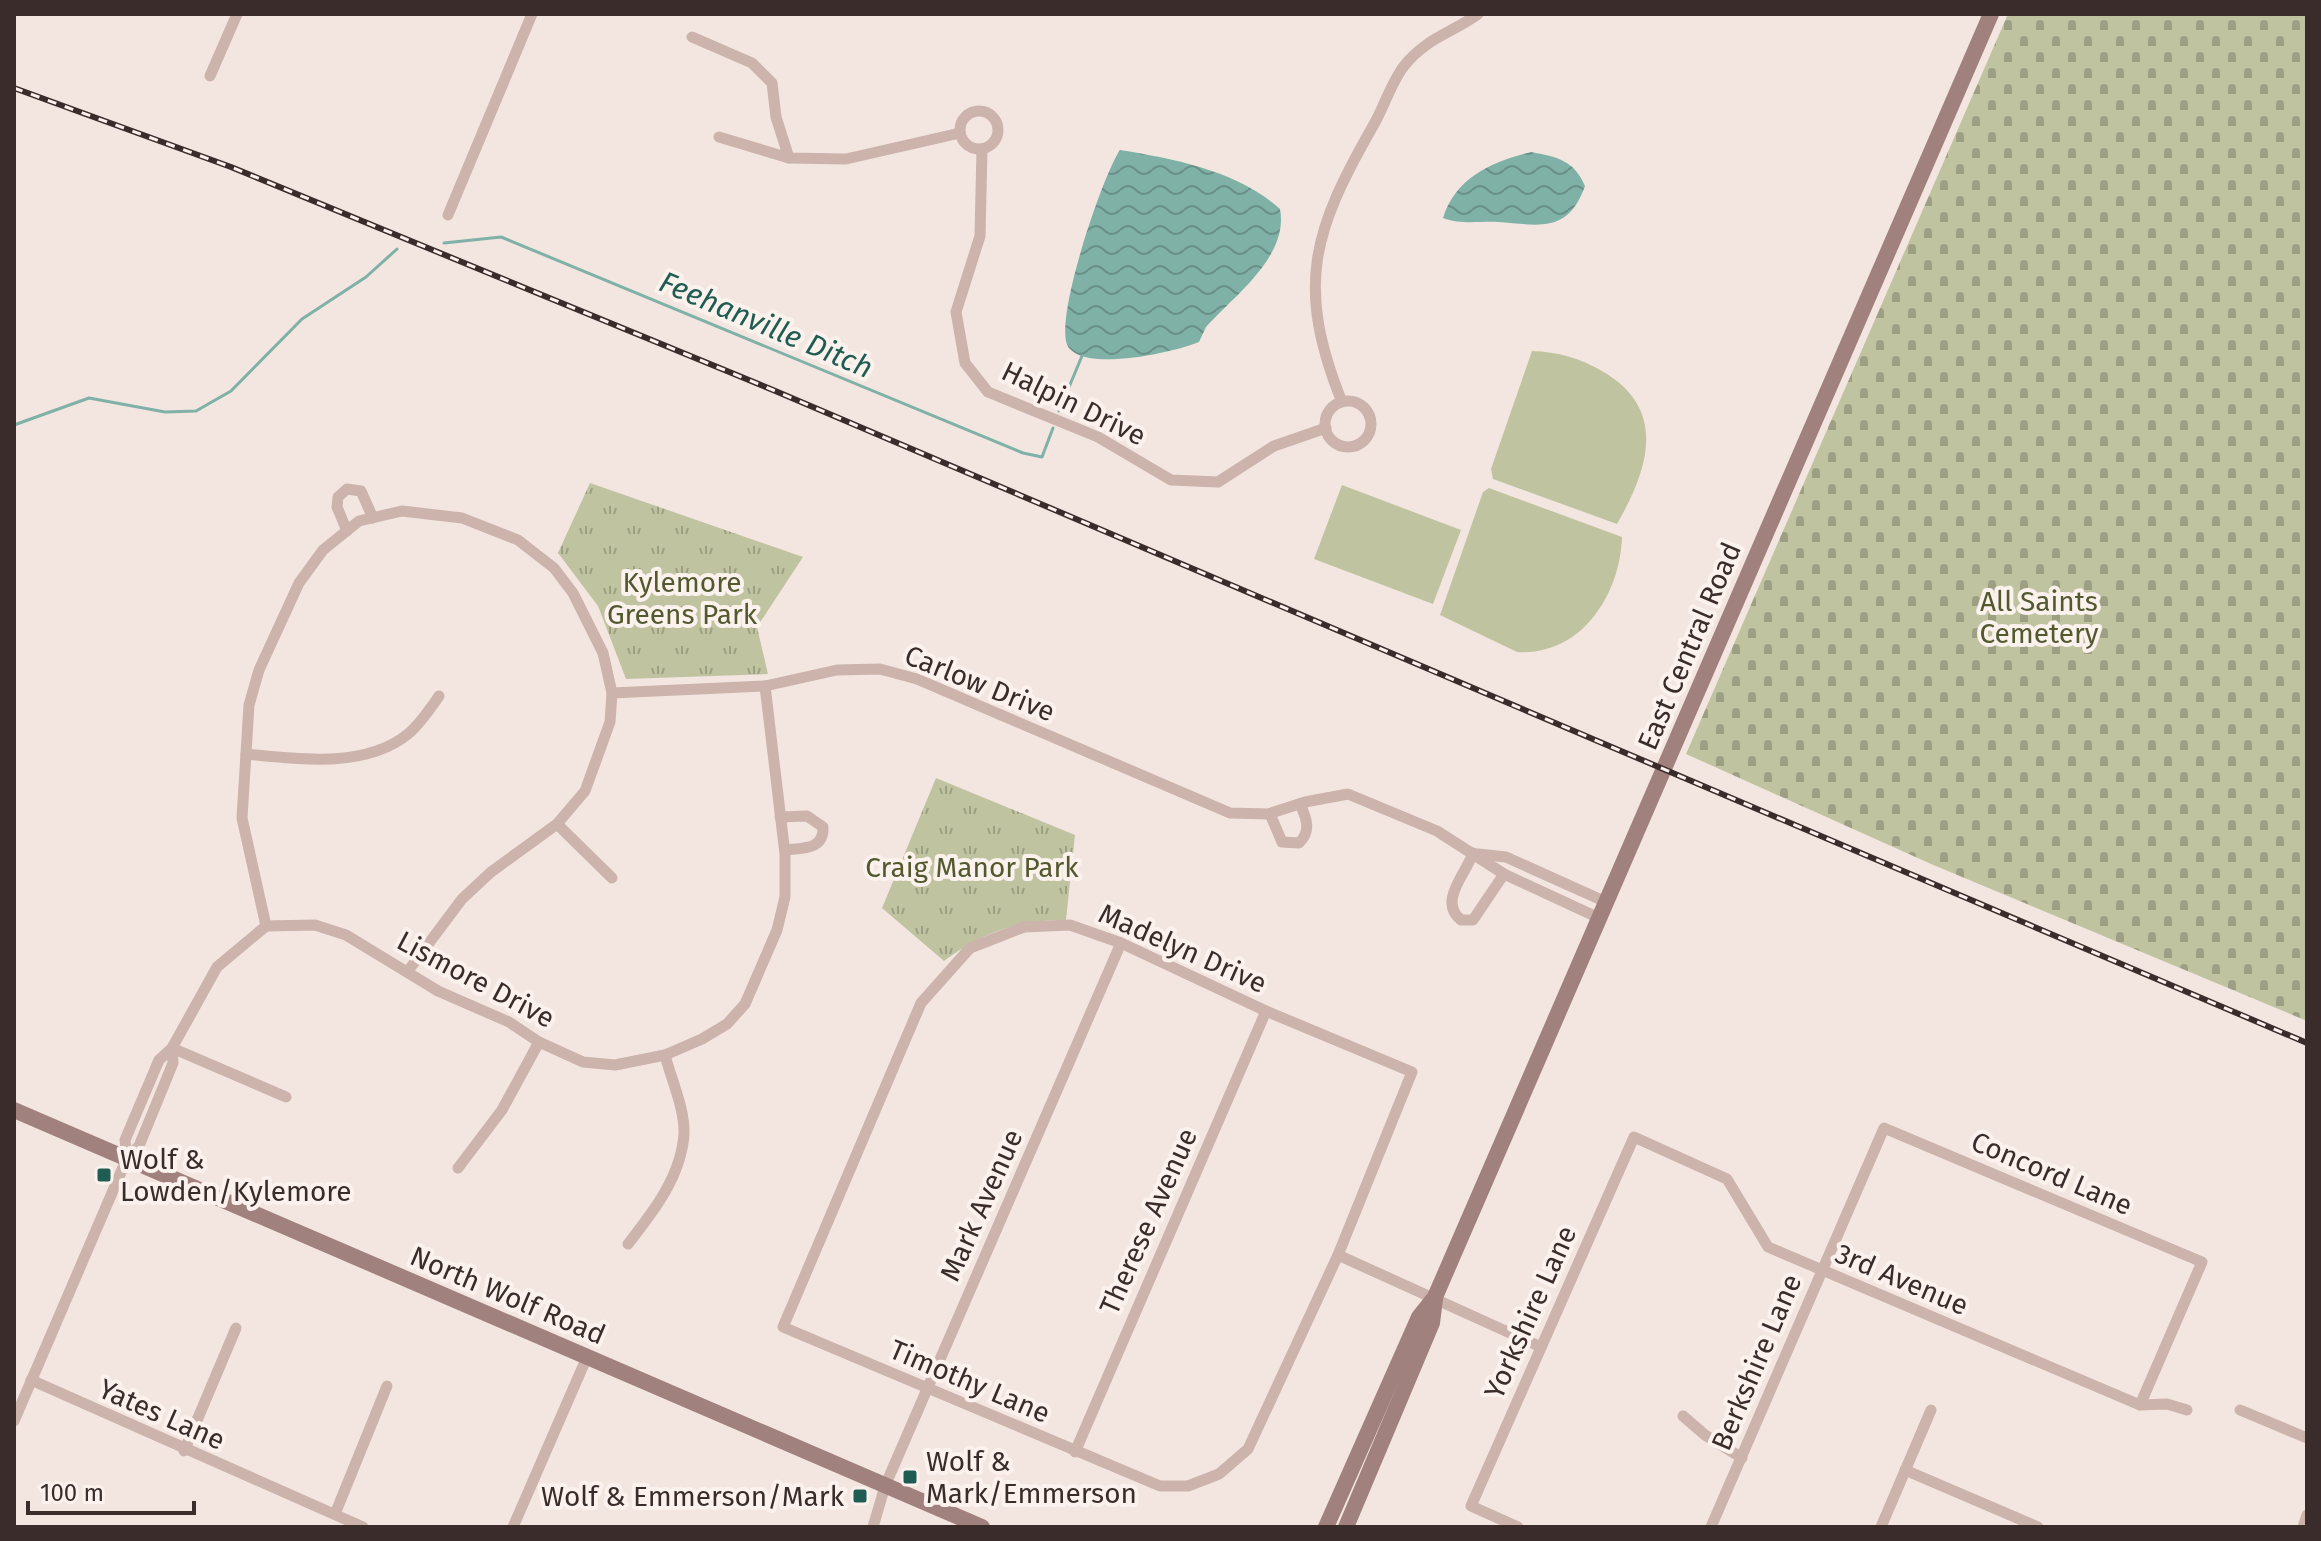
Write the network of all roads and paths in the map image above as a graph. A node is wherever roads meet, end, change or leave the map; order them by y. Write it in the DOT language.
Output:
graph roads {
  1 [pos="237,14"];
  2 [pos="532,14"];
  3 [pos="1478,14"];
  4 [pos="1991,14"];
  5 [pos="692,37"];
  6 [pos="210,76"];
  7 [pos="960,133"];
  8 [pos="719,137"];
  9 [pos="982,149"];
  10 [pos="789,158"];
  11 [pos="448,215"];
  12 [pos="1342,402"];
  13 [pos="1326,428"];
  14 [pos="373,518"];
  15 [pos="347,531"];
  16 [pos="765,686"];
  17 [pos="612,693"];
  18 [pos="439,696"];
  19 [pos="246,754"];
  20 [pos="1300,804"];
  21 [pos="1270,814"];
  22 [pos="780,817"];
  23 [pos="557,824"];
  24 [pos="785,850"];
  25 [pos="1473,853"];
  26 [pos="1504,874"];
  27 [pos="612,878"];
  28 [pos="1606,902"];
  29 [pos="1599,918"];
  30 [pos="266,926"];
  31 [pos="1121,943"];
  32 [pos="408,971"];
  33 [pos="1266,1011"];
  34 [pos="539,1042"];
  35 [pos="172,1048"];
  36 [pos="665,1055"];
  37 [pos="1412,1072"];
  38 [pos="286,1097"];
  39 [pos="14,1110"];
  40 [pos="1884,1128"];
  41 [pos="1634,1137"];
  42 [pos="127,1158"];
  43 [pos="458,1168"];
  44 [pos="628,1244"];
  45 [pos="1338,1255"];
  46 [pos="1821,1271"];
  47 [pos="1435,1297"];
  48 [pos="783,1327"];
  49 [pos="236,1328"];
  50 [pos="1541,1347"];
  51 [pos="587,1357"];
  52 [pos="31,1380"];
  53 [pos="387,1386"];
  54 [pos="927,1389"];
  55 [pos="2140,1405"];
  56 [pos="1931,1410"];
  57 [pos="2187,1410"];
  58 [pos="2240,1410"];
  59 [pos="1683,1416"];
  60 [pos="14,1421"];
  61 [pos="2307,1438"];
  62 [pos="184,1451"];
  63 [pos="1075,1452"];
  64 [pos="1742,1458"];
  65 [pos="1905,1470"];
  66 [pos="885,1486"];
  67 [pos="335,1514"];
  68 [pos="2307,1515"];
  69 [pos="363,1527"];
  70 [pos="513,1527"];
  71 [pos="873,1527"];
  72 [pos="982,1527"];
  73 [pos="1326,1527"];
  74 [pos="1346,1527"];
  75 [pos="1518,1527"];
  76 [pos="1711,1527"];
  77 [pos="1881,1527"];
  78 [pos="2038,1527"];
  79 [pos="2303,1527"];
  1 -- 6 [label="street"];
  2 -- 11 [label="street"];
  3 -- 12 [label="street"];
  4 -- 28 [label="main road, East Central Road"];
  5 -- 10 [label="street"];
  7 -- 9 [label="street"];
  7 -- 9 [label="street"];
  7 -- 10 [label="street"];
  8 -- 10 [label="street"];
  9 -- 13 [label="street, Halpin Drive"];
  12 -- 13 [label="street"];
  12 -- 13 [label="street"];
  14 -- 15 [label="street"];
  14 -- 15 [label="street"];
  14 -- 17 [label="street"];
  15 -- 19 [label="street"];
  16 -- 17 [label="street, Carlow Drive"];
  16 -- 21 [label="street, Carlow Drive"];
  16 -- 22 [label="street, Lismore Drive"];
  17 -- 23 [label="street"];
  18 -- 19 [label="street"];
  19 -- 30 [label="street"];
  20 -- 21 [label="street, Carlow Drive"];
  20 -- 21 [label="street"];
  20 -- 25 [label="street, Carlow Drive"];
  22 -- 24 [label="street, Lismore Drive"];
  22 -- 24 [label="street"];
  23 -- 27 [label="street"];
  23 -- 32 [label="street"];
  24 -- 36 [label="street, Lismore Drive"];
  25 -- 26 [label="street, Carlow Drive"];
  25 -- 26 [label="street"];
  25 -- 28 [label="street, Carlow Drive"];
  26 -- 29 [label="street, Carlow Drive"];
  28 -- 29 [label="main road, East Central Road"];
  29 -- 47 [label="main road, East Central Road"];
  30 -- 32 [label="street, Lismore Drive"];
  30 -- 35 [label="street"];
  31 -- 33 [label="street, Madelyn Drive"];
  31 -- 48 [label="street, Madelyn Drive"];
  31 -- 54 [label="street, Mark Avenue"];
  32 -- 34 [label="street, Lismore Drive"];
  33 -- 37 [label="street, Madelyn Drive"];
  33 -- 63 [label="street, Therese Avenue"];
  34 -- 36 [label="street, Lismore Drive"];
  34 -- 43 [label="street"];
  35 -- 38 [label="street"];
  35 -- 42 [label="street"];
  36 -- 44 [label="street"];
  37 -- 45 [label="street, Timothy Lane"];
  39 -- 42 [label="main road, North Wolf Road"];
  40 -- 46 [label="street, Berkshire Lane"];
  40 -- 55 [label="street, Concord Lane"];
  41 -- 46 [label="street, 3rd Avenue"];
  41 -- 50 [label="street, Yorkshire Lane"];
  42 -- 51 [label="main road, North Wolf Road"];
  42 -- 52 [label="street"];
  45 -- 47 [label="street"];
  45 -- 63 [label="street, Timothy Lane"];
  46 -- 55 [label="street, 3rd Avenue"];
  46 -- 64 [label="street, Berkshire Lane"];
  47 -- 50 [label="street"];
  47 -- 73 [label="main road, East Central Road"];
  47 -- 74 [label="main road, East Central Road"];
  48 -- 54 [label="street, Timothy Lane"];
  49 -- 62 [label="street"];
  50 -- 75 [label="street, Yorkshire Lane"];
  51 -- 66 [label="main road, North Wolf Road"];
  51 -- 70 [label="street"];
  52 -- 60 [label="street"];
  52 -- 62 [label="street, Yates Lane"];
  53 -- 67 [label="street"];
  54 -- 63 [label="street, Timothy Lane"];
  54 -- 66 [label="street, Mark Avenue"];
  55 -- 57 [label="street, 3rd Avenue"];
  56 -- 65 [label="street"];
  58 -- 61 [label="street"];
  59 -- 64 [label="street"];
  62 -- 67 [label="street, Yates Lane"];
  64 -- 76 [label="street, Berkshire Lane"];
  65 -- 77 [label="street"];
  65 -- 78 [label="street"];
  66 -- 71 [label="street, Mark Avenue"];
  66 -- 72 [label="main road, North Wolf Road"];
  67 -- 69 [label="street, Yates Lane"];
  68 -- 79 [label="street"];
}
